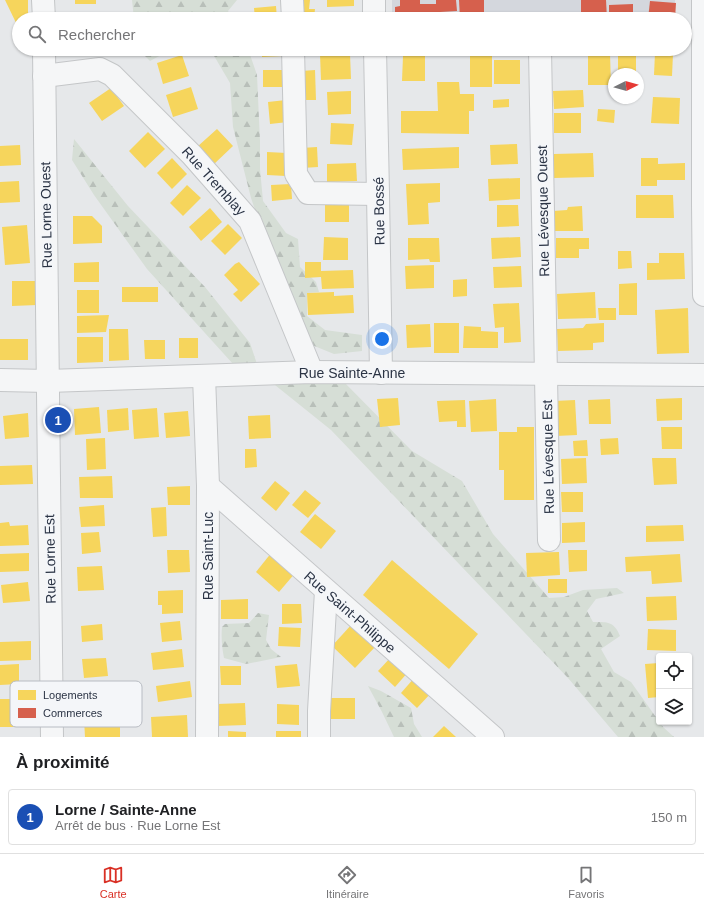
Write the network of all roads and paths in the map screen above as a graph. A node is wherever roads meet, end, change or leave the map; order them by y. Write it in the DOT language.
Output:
graph roads {
  1 [pos="43,0"];
  2 [pos="292,0"];
  3 [pos="374,0"];
  4 [pos="703,0"];
  5 [pos="44,12"];
  6 [pos="293,12"];
  7 [pos="374,12"];
  8 [pos="694,39"];
  9 [pos="44,56"];
  10 [pos="293,56"];
  11 [pos="375,56"];
  12 [pos="540,56"];
  13 [pos="44,76"];
  14 [pos="703,91"];
  15 [pos="378,194"];
  16 [pos="703,205"];
  17 [pos="704,295"];
  18 [pos="312,372"];
  19 [pos="381,372"];
  20 [pos="547,374"];
  21 [pos="704,375"];
  22 [pos="204,376"];
  23 [pos="0,380"];
  24 [pos="48,381"];
  25 [pos="208,486"];
  26 [pos="549,540"];
  27 [pos="326,591"];
  28 [pos="51,681"];
  29 [pos="52,727"];
  30 [pos="52,737"];
  31 [pos="207,737"];
  32 [pos="319,737"];
  33 [pos="493,737"];
  1 -- 5 [label="street"];
  2 -- 6 [label="street"];
  3 -- 7 [label="street"];
  4 -- 8 [label="street"];
  8 -- 14 [label="street"];
  9 -- 13 [label="street, Rue Lorne Ouest"];
  10 -- 15 [label="street"];
  11 -- 15 [label="street, Rue Bossé"];
  12 -- 20 [label="street, Rue Lévesque Ouest"];
  13 -- 18 [label="street, Rue Tremblay"];
  13 -- 24 [label="street, Rue Lorne Ouest"];
  14 -- 16 [label="street"];
  15 -- 19 [label="street, Rue Bossé"];
  16 -- 17 [label="street"];
  18 -- 19 [label="street, Rue Sainte-Anne"];
  18 -- 22 [label="street, Rue Sainte-Anne"];
  19 -- 20 [label="street, Rue Sainte-Anne"];
  20 -- 21 [label="street, Rue Sainte-Anne"];
  20 -- 26 [label="street, Rue Lévesque Est"];
  22 -- 24 [label="street, Rue Sainte-Anne"];
  22 -- 25 [label="street, Rue Saint-Luc"];
  23 -- 24 [label="street, Rue Sainte-Anne"];
  24 -- 28 [label="street, Rue Lorne Est"];
  25 -- 27 [label="street, Rue Saint-Philippe"];
  25 -- 31 [label="street, Rue Saint-Luc"];
  27 -- 32 [label="street"];
  27 -- 33 [label="street, Rue Saint-Philippe"];
  29 -- 30 [label="street, Rue Lorne Est"];
}
